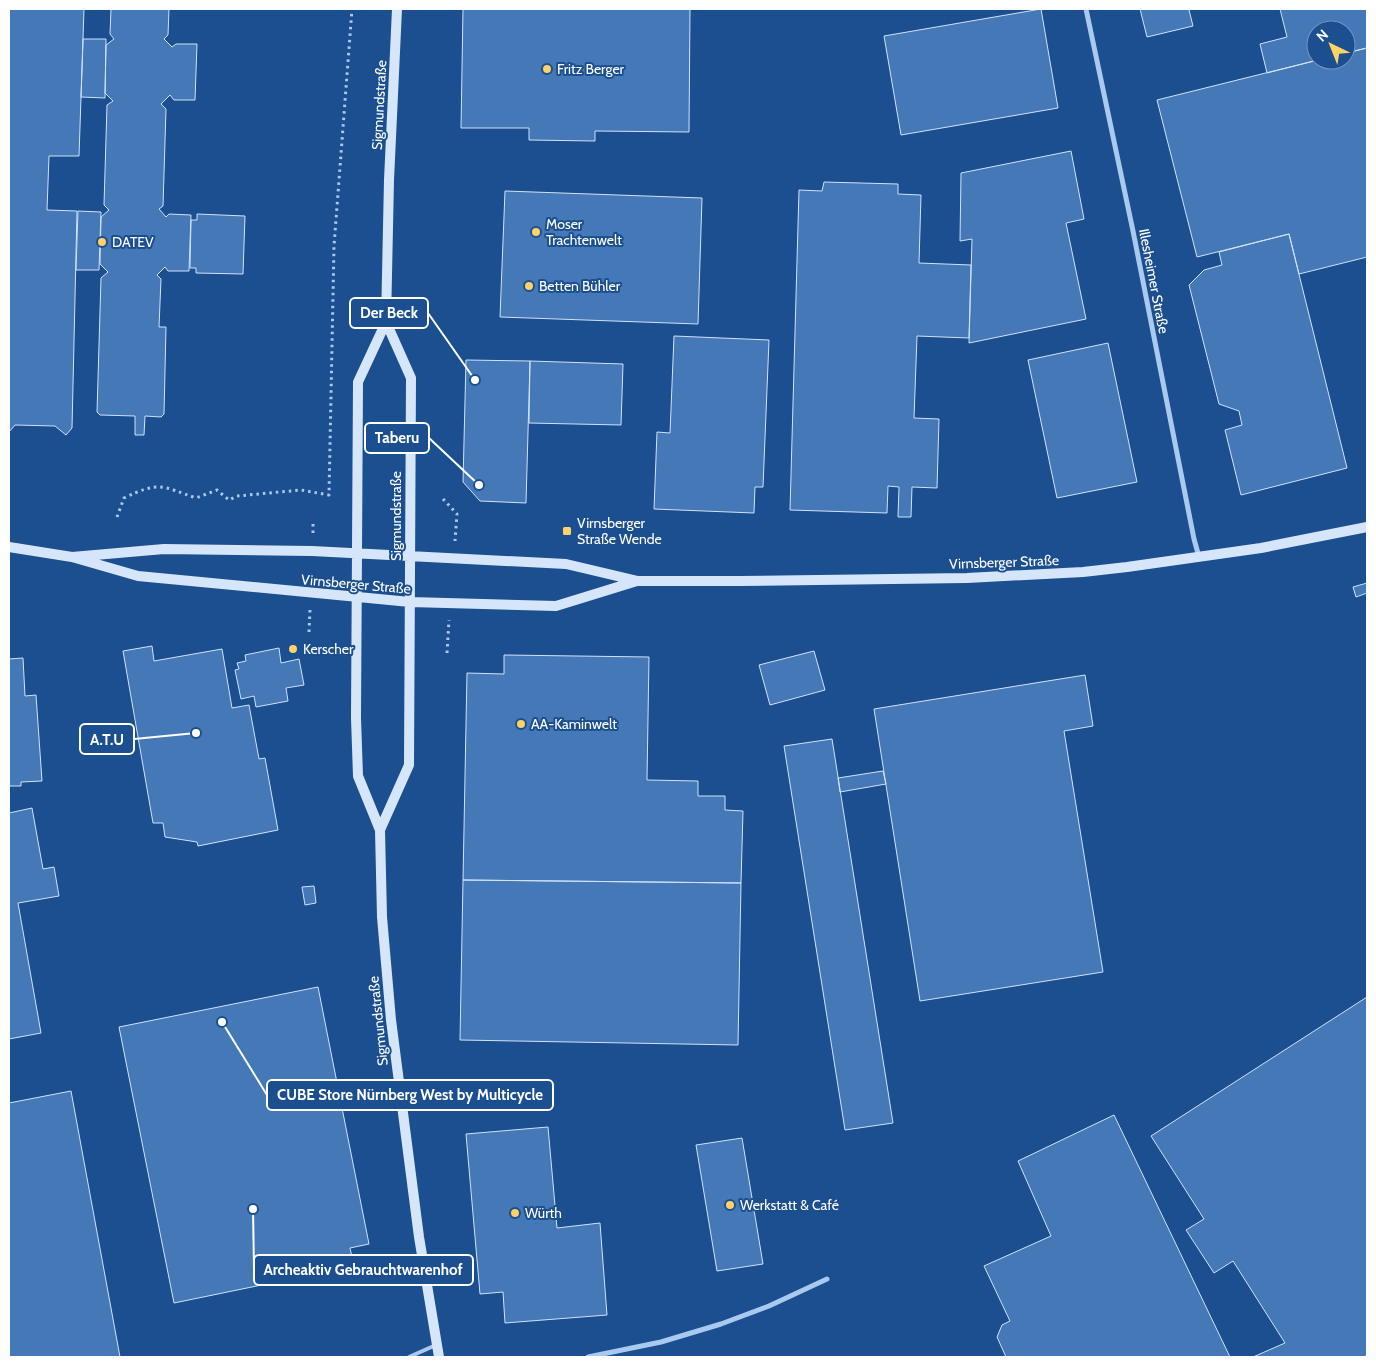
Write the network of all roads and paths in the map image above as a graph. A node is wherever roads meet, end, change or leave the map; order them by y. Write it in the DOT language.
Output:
graph roads {
  1 [pos="352,9"];
  2 [pos="397,9"];
  3 [pos="1086,9"];
  4 [pos="386,322"];
  5 [pos="117,517"];
  6 [pos="1367,527"];
  7 [pos="9,547"];
  8 [pos="357,553"];
  9 [pos="410,556"];
  10 [pos="72,557"];
  11 [pos="1200,557"];
  12 [pos="638,581"];
  13 [pos="356,598"];
  14 [pos="410,602"];
  15 [pos="380,830"];
  16 [pos="827,1280"];
  17 [pos="436,1345"];
  18 [pos="409,1357"];
  19 [pos="439,1357"];
  20 [pos="588,1357"];
  1 -- 5 [label="path"];
  2 -- 4 [label="main road, Sigmundstraße"];
  3 -- 11 [label="street, Illesheimer Straße"];
  4 -- 8 [label="main road, Sigmundstraße"];
  4 -- 9 [label="main road, Sigmundstraße"];
  6 -- 11 [label="main road, Virnsberger Straße"];
  7 -- 10 [label="main road, Virnsberger Straße"];
  8 -- 9 [label="main road, Virnsberger Straße"];
  8 -- 10 [label="main road, Virnsberger Straße"];
  8 -- 13 [label="main road, Sigmundstraße"];
  9 -- 12 [label="main road, Virnsberger Straße"];
  9 -- 14 [label="main road, Sigmundstraße"];
  10 -- 13 [label="main road, Virnsberger Straße"];
  11 -- 12 [label="main road, Virnsberger Straße"];
  12 -- 14 [label="main road, Virnsberger Straße"];
  13 -- 14 [label="main road, Virnsberger Straße"];
  13 -- 15 [label="main road, Sigmundstraße"];
  14 -- 15 [label="main road, Sigmundstraße"];
  15 -- 17 [label="main road, Sigmundstraße"];
  16 -- 20 [label="street"];
  17 -- 18 [label="lane"];
  17 -- 19 [label="main road, Sigmundstraße"];
}
